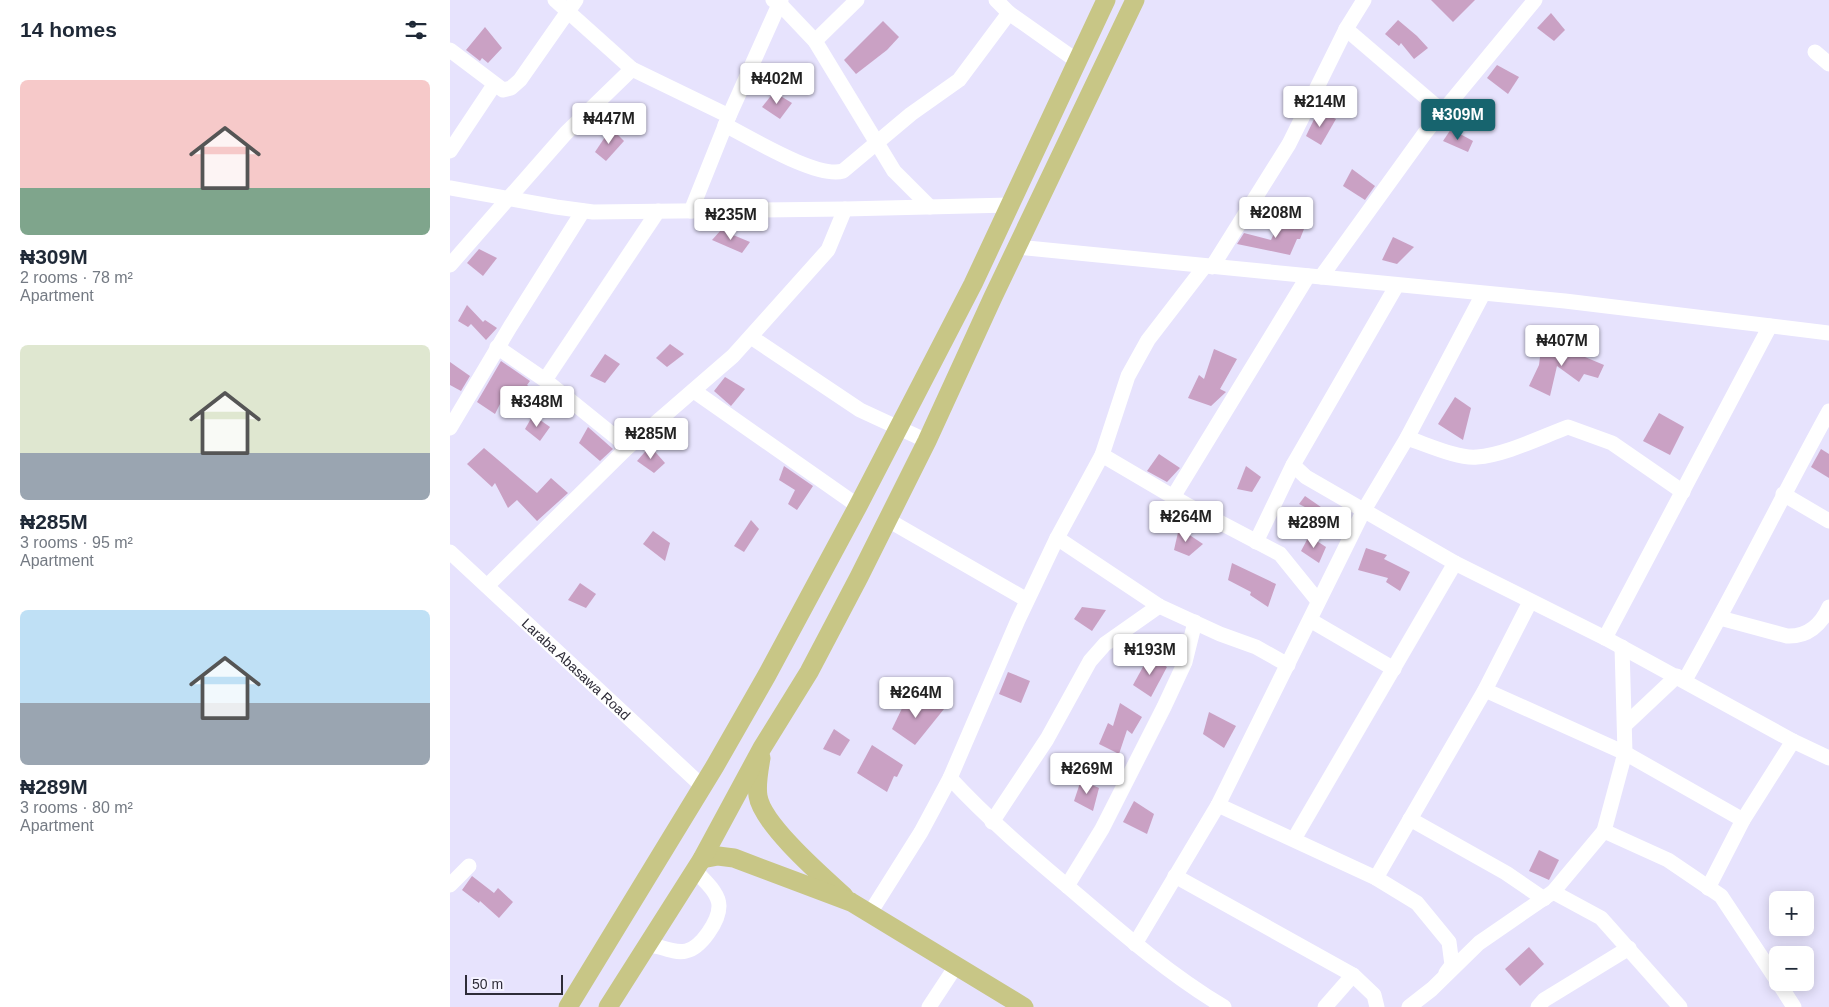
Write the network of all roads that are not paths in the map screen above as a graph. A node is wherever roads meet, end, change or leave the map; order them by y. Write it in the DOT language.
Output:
graph roads {
  1 [pos="555,0"];
  2 [pos="858,0"];
  3 [pos="996,0"];
  4 [pos="1106,0"];
  5 [pos="1135,0"];
  6 [pos="1364,0"];
  7 [pos="1535,0"];
  8 [pos="778,1"];
  9 [pos="572,6"];
  10 [pos="1008,13"];
  11 [pos="1346,29"];
  12 [pos="815,41"];
  13 [pos="450,50"];
  14 [pos="1815,52"];
  15 [pos="1077,61"];
  16 [pos="1829,64"];
  17 [pos="632,69"];
  18 [pos="494,86"];
  19 [pos="1443,112"];
  20 [pos="727,120"];
  21 [pos="876,143"];
  22 [pos="450,151"];
  23 [pos="450,188"];
  24 [pos="508,199"];
  25 [pos="1010,205"];
  26 [pos="930,208"];
  27 [pos="845,209"];
  28 [pos="583,211"];
  29 [pos="691,211"];
  30 [pos="658,212"];
  31 [pos="1017,247"];
  32 [pos="450,265"];
  33 [pos="1209,267"];
  34 [pos="1315,276"];
  35 [pos="1397,285"];
  36 [pos="1483,294"];
  37 [pos="1770,326"];
  38 [pos="1828,332"];
  39 [pos="751,337"];
  40 [pos="497,347"];
  41 [pos="544,380"];
  42 [pos="694,391"];
  43 [pos="1829,411"];
  44 [pos="898,427"];
  45 [pos="450,428"];
  46 [pos="1407,438"];
  47 [pos="927,441"];
  48 [pos="628,447"];
  49 [pos="1102,455"];
  50 [pos="1293,465"];
  51 [pos="1683,492"];
  52 [pos="1783,494"];
  53 [pos="1173,497"];
  54 [pos="858,506"];
  55 [pos="1364,510"];
  56 [pos="888,520"];
  57 [pos="1829,521"];
  58 [pos="1057,538"];
  59 [pos="1256,542"];
  60 [pos="451,556"];
  61 [pos="1455,563"];
  62 [pos="487,586"];
  63 [pos="1027,600"];
  64 [pos="1318,601"];
  65 [pos="1530,602"];
  66 [pos="1159,606"];
  67 [pos="1829,606"];
  68 [pos="1720,618"];
  69 [pos="1310,620"];
  70 [pos="1195,622"];
  71 [pos="1605,638"];
  72 [pos="1622,647"];
  73 [pos="1288,665"];
  74 [pos="1394,669"];
  75 [pos="1681,678"];
  76 [pos="1484,690"];
  77 [pos="1626,724"];
  78 [pos="1793,741"];
  79 [pos="762,748"];
  80 [pos="1625,753"];
  81 [pos="1829,758"];
  82 [pos="950,778"];
  83 [pos="702,786"];
  84 [pos="1218,805"];
  85 [pos="1410,819"];
  86 [pos="1743,820"];
  87 [pos="992,822"];
  88 [pos="1604,831"];
  89 [pos="1294,839"];
  90 [pos="699,865"];
  91 [pos="469,866"];
  92 [pos="1175,876"];
  93 [pos="1376,878"];
  94 [pos="450,885"];
  95 [pos="1067,886"];
  96 [pos="1708,888"];
  97 [pos="1548,895"];
  98 [pos="851,902"];
  99 [pos="870,913"];
  100 [pos="648,944"];
  101 [pos="1134,944"];
  102 [pos="1629,948"];
  103 [pos="956,966"];
  104 [pos="1769,968"];
  105 [pos="1354,975"];
  106 [pos="1432,989"];
  107 [pos="1784,991"];
  108 [pos="568,1007"];
  109 [pos="608,1007"];
  110 [pos="929,1007"];
  111 [pos="1024,1007"];
  112 [pos="1224,1007"];
  113 [pos="1325,1007"];
  114 [pos="1377,1007"];
  115 [pos="1408,1007"];
  116 [pos="1538,1007"];
  117 [pos="1680,1007"];
  118 [pos="1794,1007"];
  1 -- 9 [label="street"];
  2 -- 12 [label="street"];
  3 -- 10 [label="street"];
  4 -- 15 [label="main road"];
  5 -- 31 [label="main road"];
  6 -- 11 [label="street"];
  7 -- 19 [label="street"];
  8 -- 12 [label="street"];
  8 -- 20 [label="street"];
  9 -- 17 [label="street"];
  9 -- 18 [label="street"];
  10 -- 15 [label="street"];
  10 -- 21 [label="street"];
  11 -- 19 [label="street"];
  11 -- 33 [label="street"];
  12 -- 21 [label="street"];
  13 -- 18 [label="street"];
  14 -- 16 [label="street"];
  15 -- 25 [label="main road"];
  17 -- 20 [label="street"];
  17 -- 24 [label="street"];
  18 -- 22 [label="street"];
  19 -- 34 [label="street"];
  20 -- 21 [label="street"];
  20 -- 29 [label="street"];
  21 -- 26 [label="street"];
  23 -- 24 [label="street"];
  24 -- 28 [label="street"];
  24 -- 32 [label="street"];
  25 -- 26 [label="street"];
  25 -- 44 [label="main road"];
  26 -- 27 [label="street"];
  27 -- 29 [label="street"];
  27 -- 39 [label="street"];
  28 -- 30 [label="street"];
  28 -- 40 [label="street"];
  29 -- 30 [label="street"];
  30 -- 41 [label="street"];
  31 -- 33 [label="street"];
  31 -- 47 [label="main road"];
  33 -- 34 [label="street"];
  33 -- 49 [label="street"];
  34 -- 35 [label="street"];
  34 -- 53 [label="street"];
  35 -- 36 [label="street"];
  35 -- 50 [label="street"];
  36 -- 37 [label="street"];
  36 -- 46 [label="street"];
  37 -- 38 [label="street"];
  37 -- 51 [label="street"];
  39 -- 42 [label="street"];
  39 -- 44 [label="street"];
  40 -- 41 [label="street"];
  40 -- 45 [label="street"];
  41 -- 48 [label="street"];
  42 -- 48 [label="street"];
  42 -- 54 [label="street"];
  43 -- 52 [label="street"];
  44 -- 47 [label="street"];
  44 -- 54 [label="main road"];
  46 -- 51 [label="street"];
  46 -- 55 [label="street"];
  47 -- 56 [label="main road"];
  48 -- 62 [label="street"];
  49 -- 53 [label="street"];
  49 -- 58 [label="street"];
  50 -- 55 [label="street"];
  50 -- 59 [label="street"];
  51 -- 71 [label="street"];
  52 -- 57 [label="street"];
  52 -- 68 [label="street"];
  53 -- 59 [label="street"];
  54 -- 83 [label="main road"];
  55 -- 61 [label="street"];
  55 -- 64 [label="street"];
  56 -- 63 [label="street"];
  56 -- 79 [label="main road"];
  58 -- 63 [label="street"];
  58 -- 66 [label="street"];
  59 -- 64 [label="street"];
  60 -- 62 [label="street, Laraba Abasawa Road"];
  61 -- 65 [label="street"];
  61 -- 74 [label="street"];
  62 -- 83 [label="street, Laraba Abasawa Road"];
  63 -- 82 [label="street"];
  64 -- 69 [label="street"];
  65 -- 71 [label="street"];
  65 -- 76 [label="street"];
  66 -- 70 [label="street"];
  66 -- 87 [label="street"];
  67 -- 68 [label="street"];
  68 -- 75 [label="street"];
  69 -- 73 [label="street"];
  69 -- 74 [label="street"];
  70 -- 73 [label="street"];
  70 -- 95 [label="street"];
  71 -- 72 [label="street"];
  72 -- 75 [label="street"];
  72 -- 77 [label="street"];
  73 -- 84 [label="street"];
  74 -- 89 [label="street"];
  75 -- 77 [label="street"];
  75 -- 78 [label="street"];
  76 -- 80 [label="street"];
  76 -- 85 [label="street"];
  77 -- 80 [label="street"];
  78 -- 81 [label="street"];
  78 -- 86 [label="street"];
  79 -- 90 [label="main road"];
  79 -- 98 [label="main road"];
  80 -- 86 [label="street"];
  80 -- 88 [label="street"];
  82 -- 87 [label="street"];
  82 -- 99 [label="street"];
  83 -- 108 [label="main road"];
  84 -- 89 [label="street"];
  84 -- 92 [label="street"];
  85 -- 93 [label="street"];
  85 -- 97 [label="street"];
  86 -- 96 [label="street"];
  87 -- 95 [label="street"];
  88 -- 96 [label="street"];
  88 -- 97 [label="street"];
  89 -- 93 [label="street"];
  90 -- 98 [label="main road"];
  90 -- 100 [label="main road"];
  90 -- 100 [label="street"];
  91 -- 94 [label="street"];
  92 -- 101 [label="street"];
  92 -- 105 [label="street"];
  93 -- 106 [label="street"];
  95 -- 101 [label="street"];
  96 -- 104 [label="street"];
  97 -- 102 [label="street"];
  97 -- 106 [label="street"];
  98 -- 99 [label="main road"];
  99 -- 103 [label="main road"];
  100 -- 109 [label="main road"];
  101 -- 112 [label="street"];
  102 -- 116 [label="street"];
  102 -- 117 [label="street"];
  103 -- 110 [label="street"];
  103 -- 111 [label="main road"];
  105 -- 113 [label="street"];
  105 -- 114 [label="street"];
  106 -- 115 [label="street"];
  107 -- 118 [label="street"];
}
